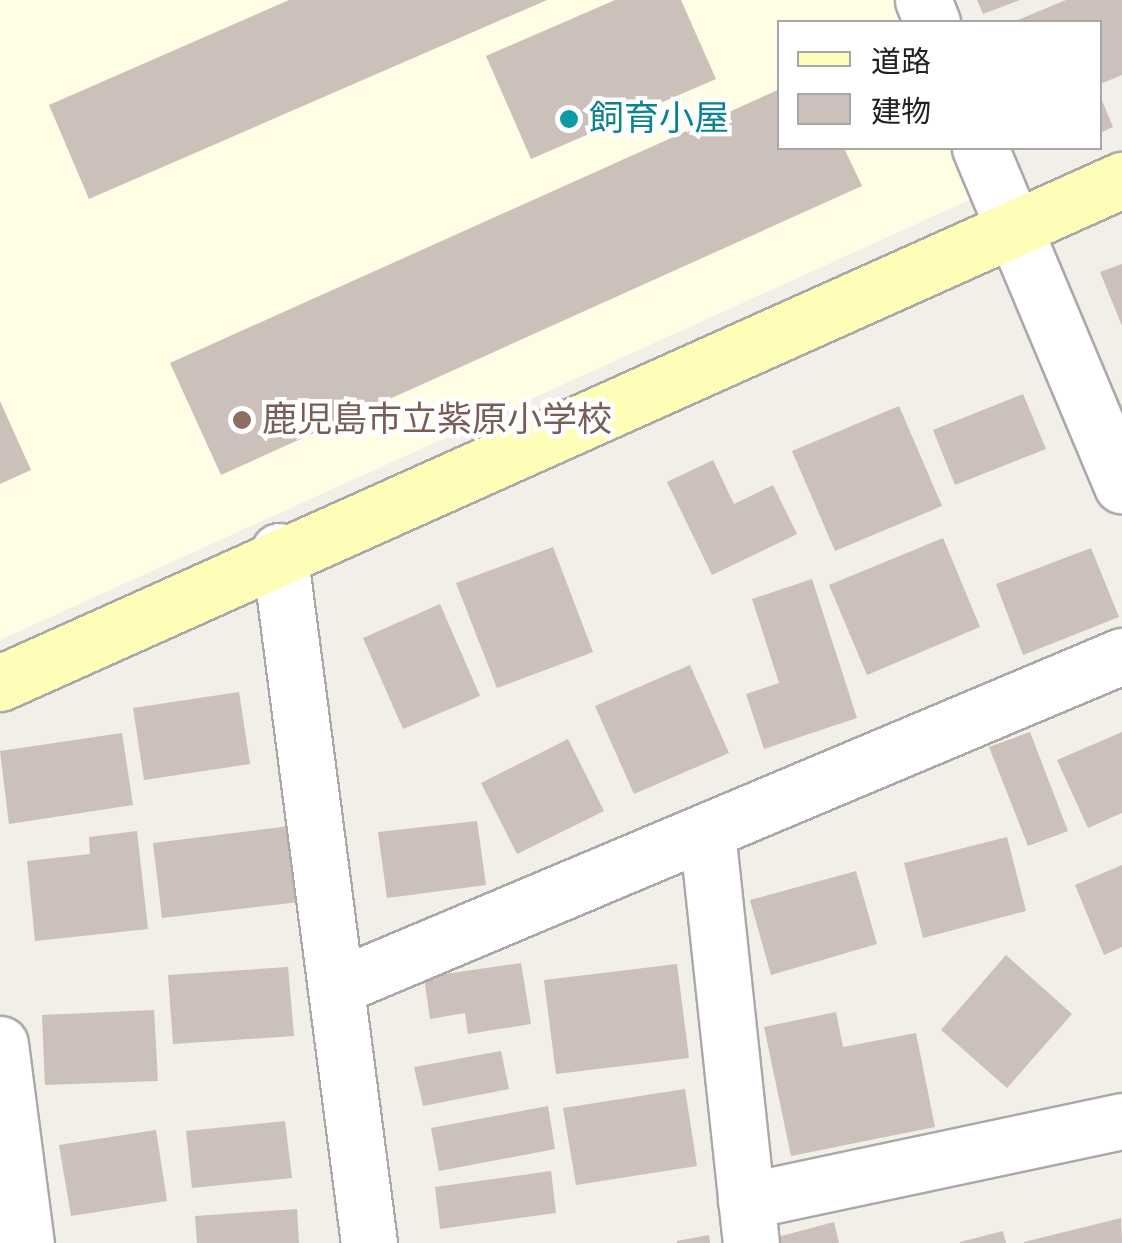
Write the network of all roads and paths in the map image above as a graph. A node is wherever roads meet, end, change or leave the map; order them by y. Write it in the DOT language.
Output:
graph roads {
  1 [pos="981,150"];
  2 [pos="1122,180"];
  3 [pos="1011,227"];
  4 [pos="1122,484"];
  5 [pos="279,551"];
  6 [pos="1122,656"];
  7 [pos="0,683"];
  8 [pos="707,832"];
  9 [pos="336,987"];
  10 [pos="0,1044"];
  11 [pos="1122,1121"];
  12 [pos="748,1222"];
  13 [pos="26,1243"];
  14 [pos="369,1243"];
  1 -- 3 [label="street"];
  2 -- 3 [label="street"];
  3 -- 4 [label="street"];
  3 -- 5 [label="street"];
  5 -- 7 [label="street"];
  5 -- 9 [label="street"];
  6 -- 8 [label="street"];
  8 -- 9 [label="street"];
  8 -- 12 [label="street"];
  9 -- 14 [label="street"];
  10 -- 13 [label="street"];
  11 -- 12 [label="street"];
}
